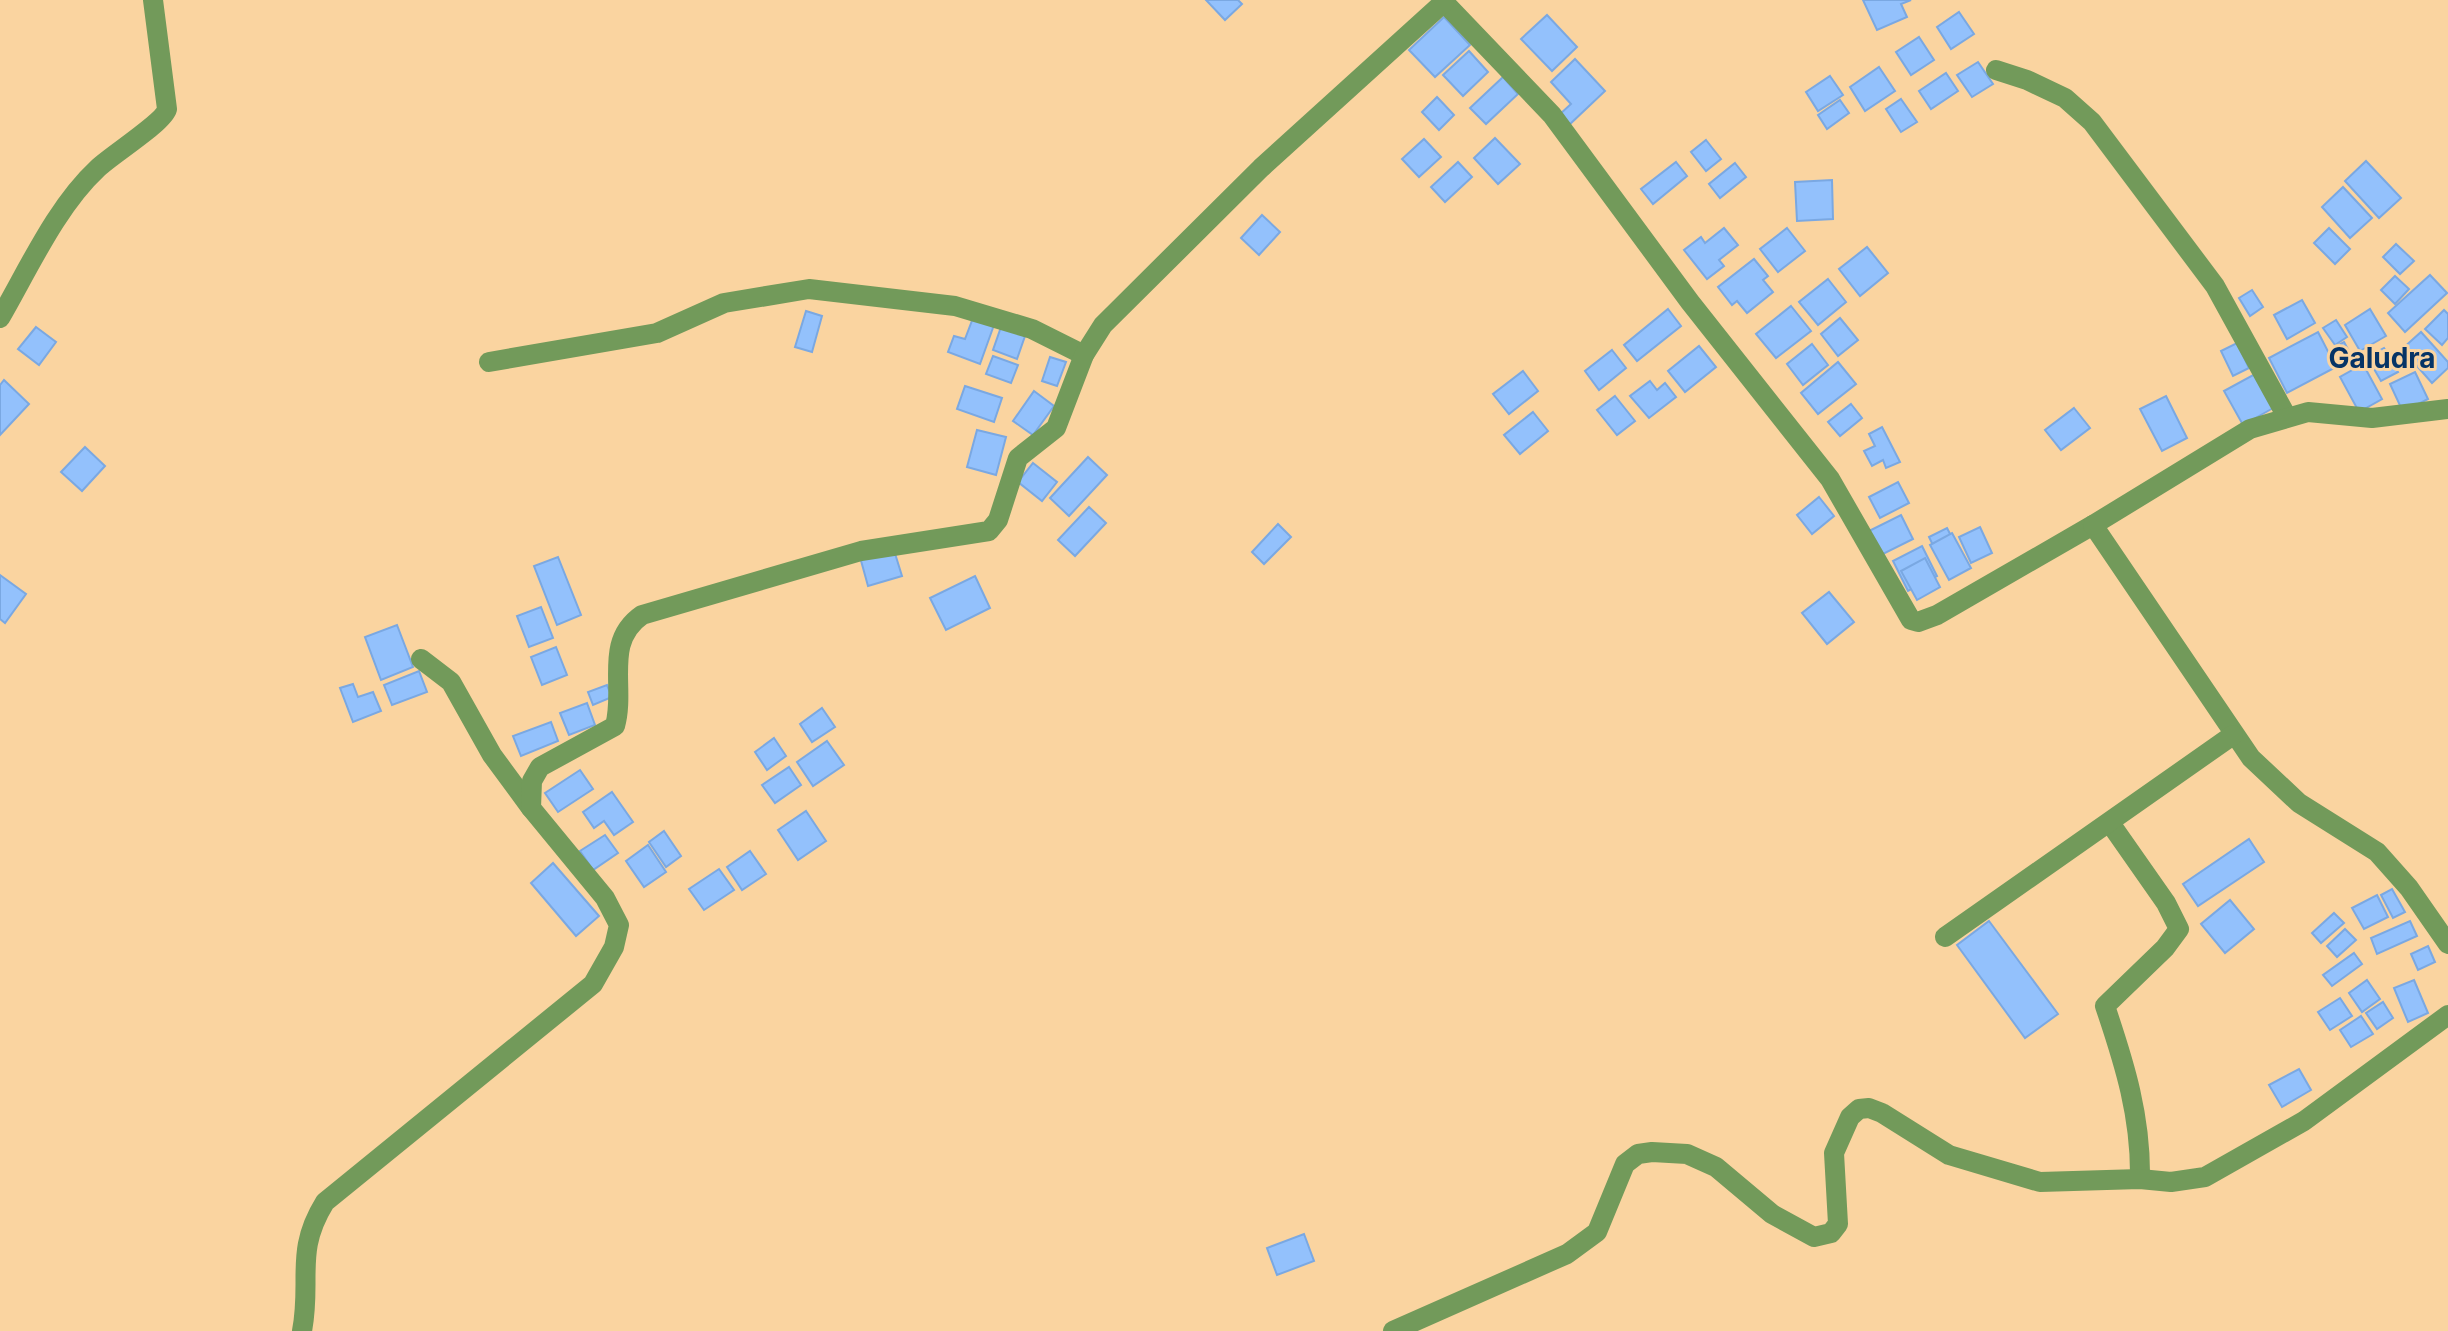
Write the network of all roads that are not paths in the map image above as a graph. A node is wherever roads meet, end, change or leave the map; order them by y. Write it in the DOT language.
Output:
graph roads {
  1 [pos="153,0"];
  2 [pos="1443,1"];
  3 [pos="1996,70"];
  4 [pos="0,318"];
  5 [pos="1084,355"];
  6 [pos="489,362"];
  7 [pos="2448,409"];
  8 [pos="2287,417"];
  9 [pos="2093,525"];
  10 [pos="421,659"];
  11 [pos="2233,735"];
  12 [pos="531,808"];
  13 [pos="2110,823"];
  14 [pos="1945,937"];
  15 [pos="2448,944"];
  16 [pos="2448,1015"];
  17 [pos="2140,1179"];
  18 [pos="302,1331"];
  19 [pos="1393,1331"];
  1 -- 4 [label="street"];
  2 -- 5 [label="street"];
  2 -- 9 [label="street"];
  3 -- 8 [label="street"];
  5 -- 6 [label="street"];
  5 -- 12 [label="street"];
  7 -- 8 [label="street"];
  8 -- 9 [label="street"];
  9 -- 11 [label="street"];
  10 -- 12 [label="street"];
  11 -- 13 [label="street"];
  11 -- 15 [label="street"];
  12 -- 18 [label="street"];
  13 -- 14 [label="street"];
  13 -- 17 [label="street"];
  16 -- 17 [label="street"];
  17 -- 19 [label="street"];
}
